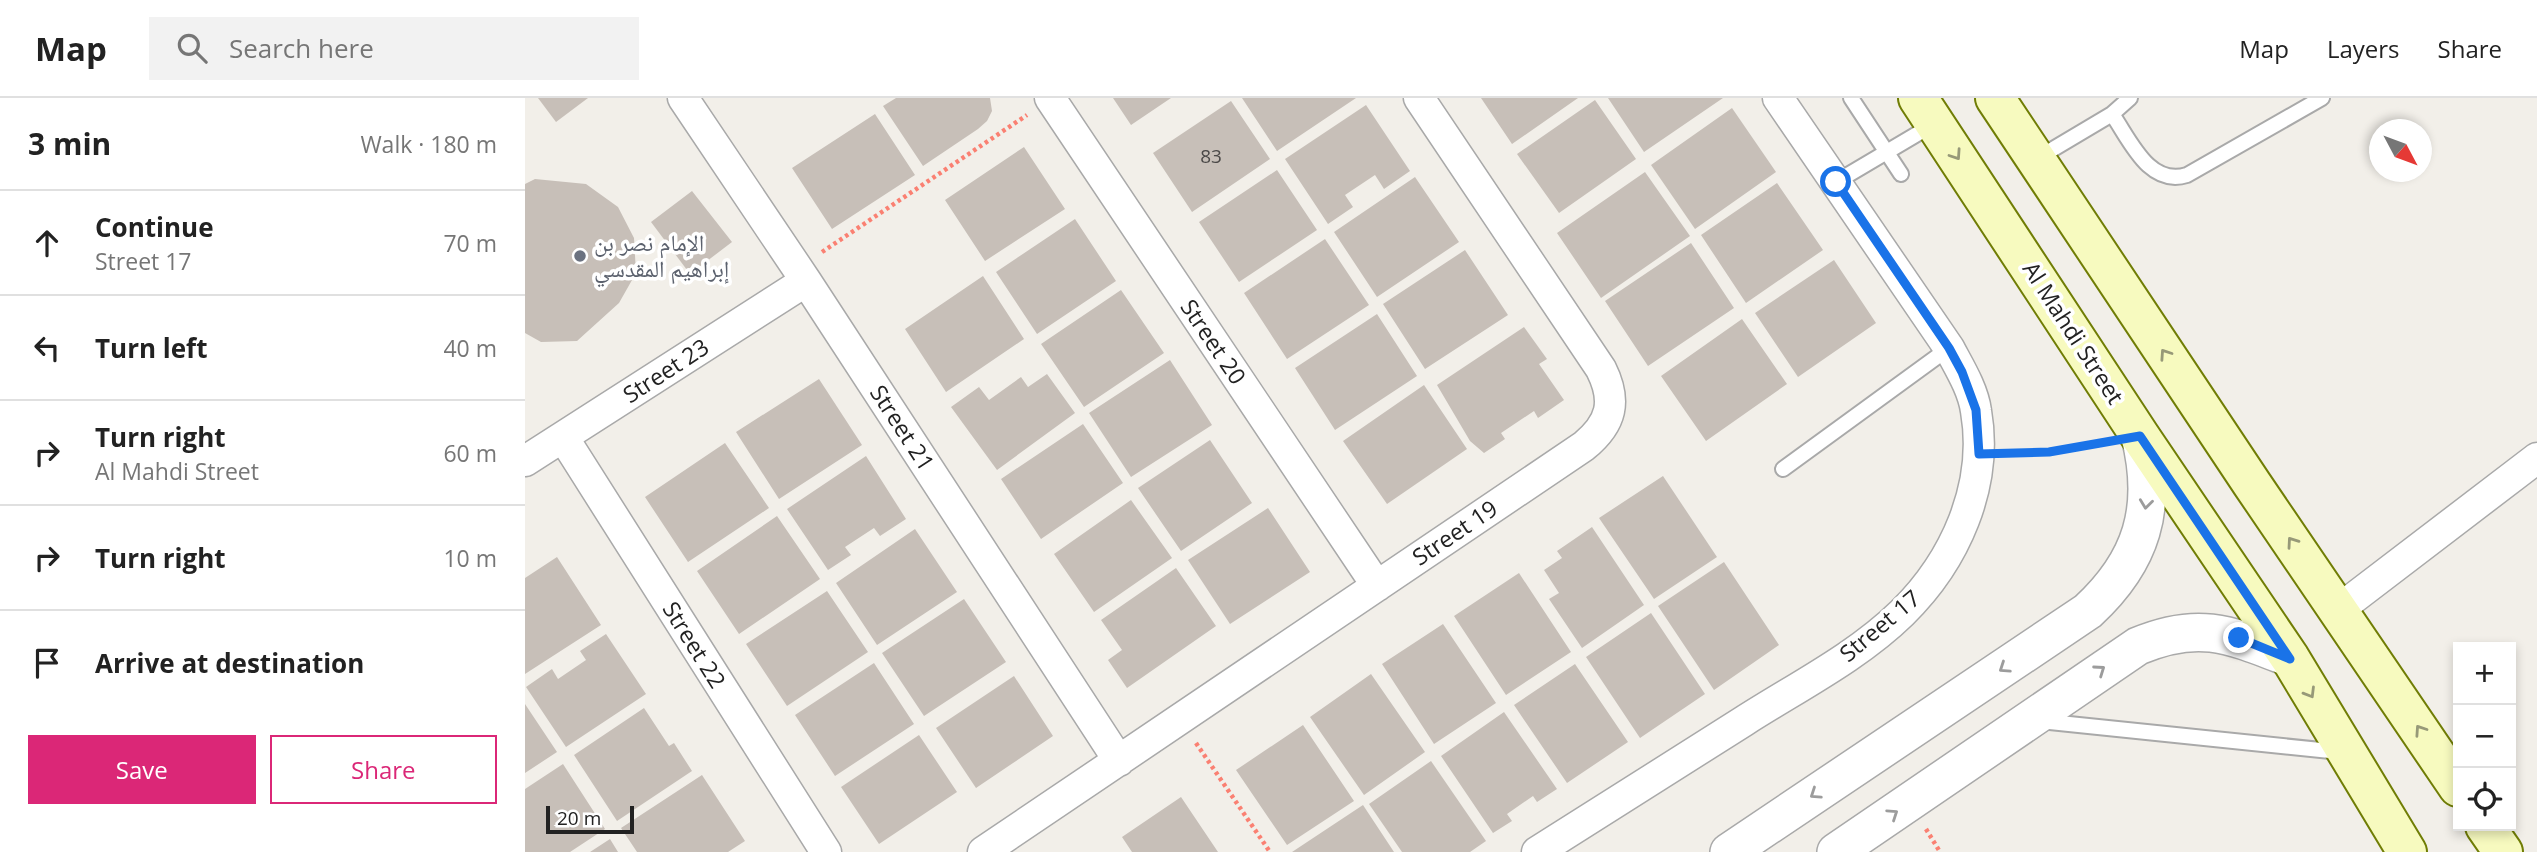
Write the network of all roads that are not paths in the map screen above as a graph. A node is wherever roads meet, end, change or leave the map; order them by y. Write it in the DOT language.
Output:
graph roads {
  1 [pos="683,98"];
  2 [pos="1419,98"];
  3 [pos="1777,98"];
  4 [pos="1851,98"];
  5 [pos="2130,98"];
  6 [pos="2322,98"];
  7 [pos="1050,99"];
  8 [pos="1993,102"];
  9 [pos="1927,111"];
  10 [pos="2112,114"];
  11 [pos="1887,152"];
  12 [pos="2036,159"];
  13 [pos="1901,174"];
  14 [pos="1836,182"];
  15 [pos="802,275"];
  16 [pos="1949,348"];
  17 [pos="2140,436"];
  18 [pos="563,437"];
  19 [pos="2537,458"];
  20 [pos="525,461"];
  21 [pos="1783,469"];
  22 [pos="1377,586"];
  23 [pos="2338,610"];
  24 [pos="2290,659"];
  25 [pos="2028,720"];
  26 [pos="2347,753"];
  27 [pos="1119,761"];
  28 [pos="2453,780"];
  29 [pos="2488,831"];
  30 [pos="826,852"];
  31 [pos="983,852"];
  32 [pos="1537,852"];
  33 [pos="1729,852"];
  34 [pos="1836,852"];
  35 [pos="2407,852"];
  36 [pos="2503,852"];
  1 -- 15 [label="street, Street 21"];
  2 -- 22 [label="street, Street 19"];
  3 -- 14 [label="street, Street 17"];
  4 -- 11 [label="lane"];
  5 -- 10 [label="lane"];
  6 -- 10 [label="lane"];
  7 -- 22 [label="street, Street 20"];
  8 -- 12 [label="main road"];
  9 -- 11 [label="lane"];
  9 -- 17 [label="main road, Al Mahdi Street, one-way"];
  10 -- 12 [label="lane"];
  11 -- 13 [label="lane"];
  11 -- 14 [label="lane"];
  23 -- 12 [label="main road, one-way"];
  14 -- 16 [label="street, Street 17"];
  15 -- 18 [label="street, Street 23"];
  15 -- 27 [label="street, Street 21"];
  16 -- 21 [label="lane"];
  16 -- 32 [label="street, Street 17"];
  17 -- 24 [label="main road, Al Mahdi Street"];
  17 -- 33 [label="street, one-way"];
  18 -- 20 [label="street, Street 23"];
  18 -- 30 [label="street, Street 22"];
  19 -- 23 [label="street"];
  22 -- 27 [label="street, Street 19"];
  28 -- 23 [label="main road, one-way"];
  25 -- 24 [label="street, one-way"];
  24 -- 26 [label="main road, Al Mahdi Street, one-way"];
  25 -- 26 [label="lane"];
  34 -- 25 [label="street, one-way"];
  26 -- 35 [label="main road, Al Mahdi Street"];
  27 -- 31 [label="street, Street 19"];
  29 -- 36 [label="main road"];
}
